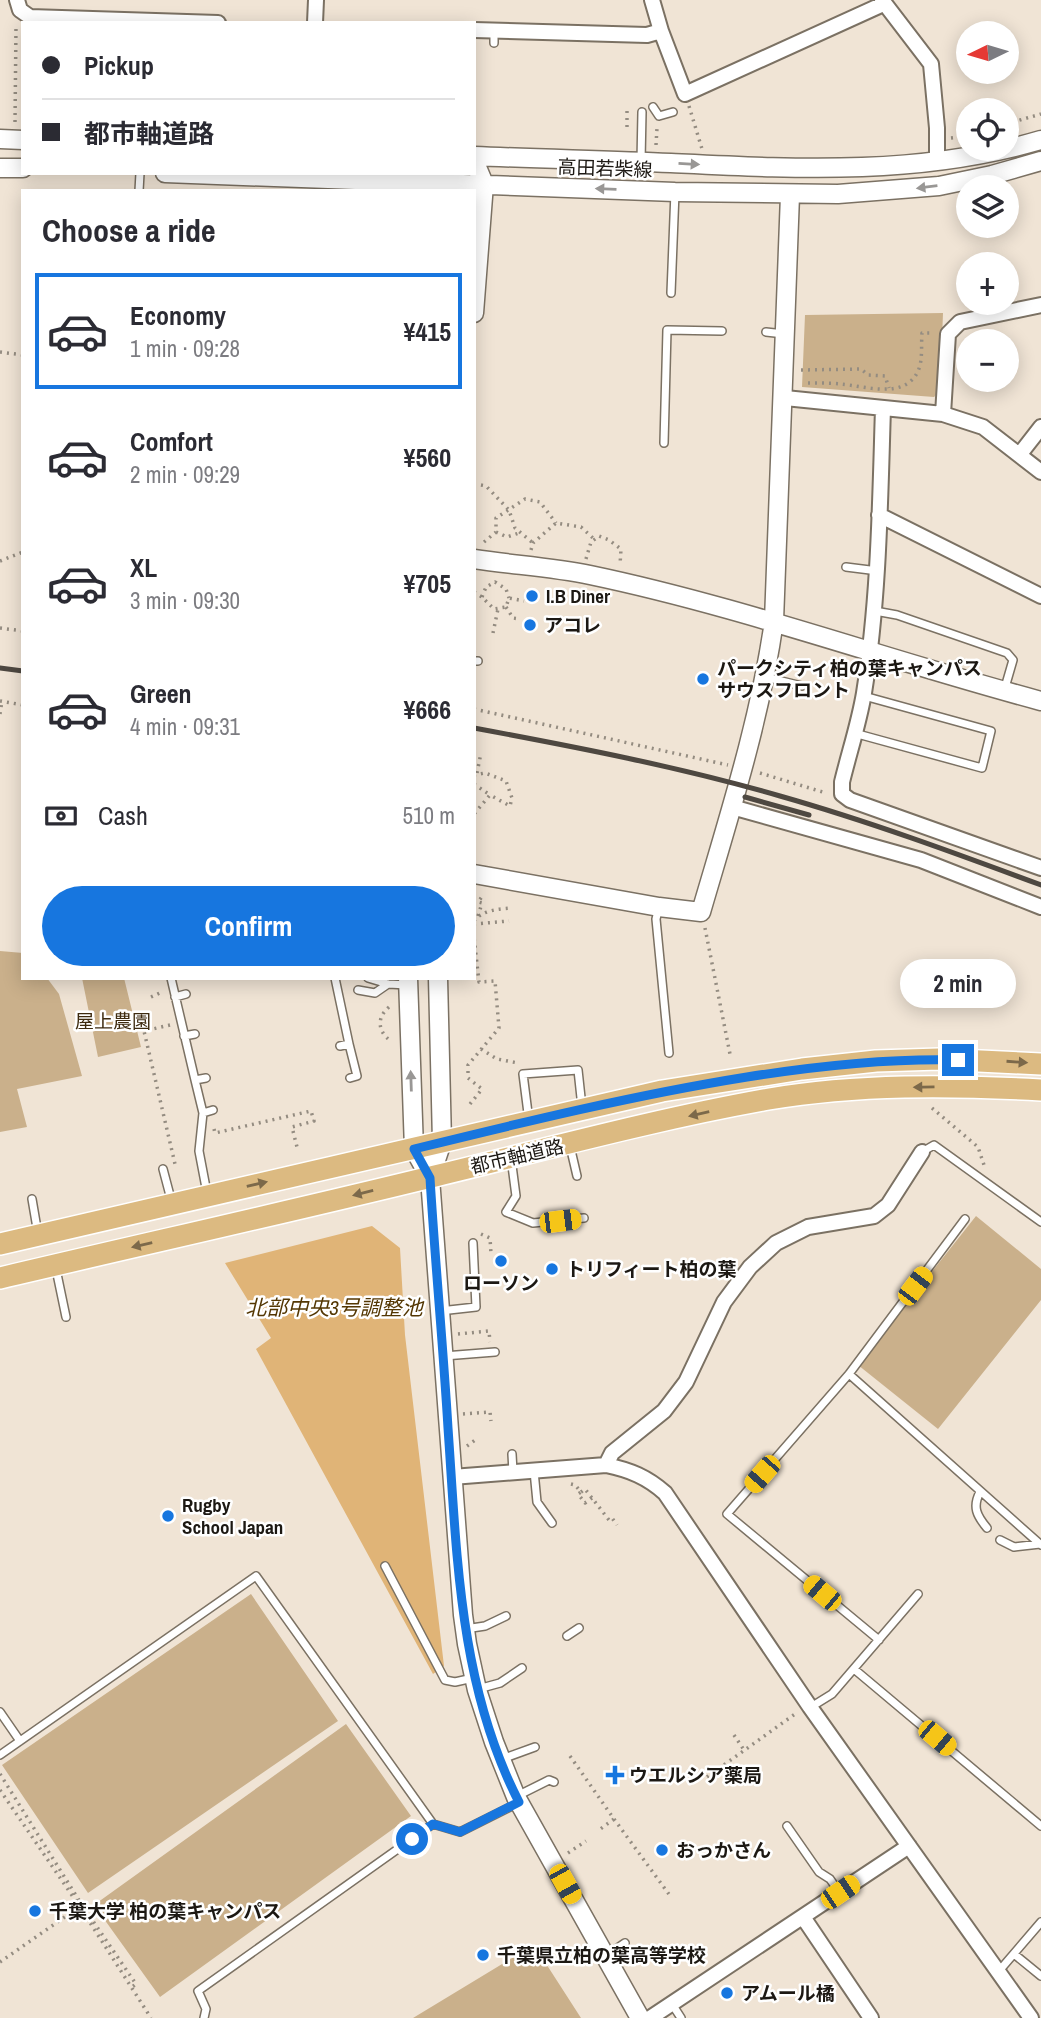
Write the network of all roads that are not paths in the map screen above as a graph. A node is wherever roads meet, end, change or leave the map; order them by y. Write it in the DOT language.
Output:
graph roads {
  1 [pos="316,0"];
  2 [pos="652,0"];
  3 [pos="880,3"];
  4 [pos="19,5"];
  5 [pos="111,21"];
  6 [pos="315,21"];
  7 [pos="476,31"];
  8 [pos="661,31"];
  9 [pos="653,107"];
  10 [pos="642,112"];
  11 [pos="673,112"];
  12 [pos="0,139"];
  13 [pos="21,140"];
  14 [pos="1041,140"];
  15 [pos="642,154"];
  16 [pos="476,158"];
  17 [pos="937,162"];
  18 [pos="476,163"];
  19 [pos="1041,163"];
  20 [pos="0,167"];
  21 [pos="21,168"];
  22 [pos="230,175"];
  23 [pos="459,182"];
  24 [pos="484,184"];
  25 [pos="675,192"];
  26 [pos="790,195"];
  27 [pos="476,287"];
  28 [pos="671,293"];
  29 [pos="1041,305"];
  30 [pos="722,331"];
  31 [pos="766,332"];
  32 [pos="785,334"];
  33 [pos="785,398"];
  34 [pos="883,408"];
  35 [pos="943,414"];
  36 [pos="1039,433"];
  37 [pos="664,443"];
  38 [pos="1020,454"];
  39 [pos="1041,472"];
  40 [pos="879,515"];
  41 [pos="478,552"];
  42 [pos="846,567"];
  43 [pos="879,571"];
  44 [pos="1041,596"];
  45 [pos="874,611"];
  46 [pos="775,621"];
  47 [pos="870,650"];
  48 [pos="765,677"];
  49 [pos="802,686"];
  50 [pos="1004,691"];
  51 [pos="864,696"];
  52 [pos="1041,701"];
  53 [pos="855,733"];
  54 [pos="732,807"];
  55 [pos="1041,868"];
  56 [pos="480,881"];
  57 [pos="659,907"];
  58 [pos="1041,907"];
  59 [pos="171,980"];
  60 [pos="335,980"];
  61 [pos="375,980"];
  62 [pos="438,980"];
  63 [pos="409,982"];
  64 [pos="388,984"];
  65 [pos="358,990"];
  66 [pos="187,995"];
  67 [pos="175,997"];
  68 [pos="340,1000"];
  69 [pos="329,1003"];
  70 [pos="195,1034"];
  71 [pos="184,1036"];
  72 [pos="349,1044"];
  73 [pos="340,1046"];
  74 [pos="669,1053"];
  75 [pos="1041,1064"];
  76 [pos="206,1078"];
  77 [pos="350,1078"];
  78 [pos="195,1080"];
  79 [pos="1041,1090"];
  80 [pos="582,1109"];
  81 [pos="213,1110"];
  82 [pos="203,1113"];
  83 [pos="529,1122"];
  84 [pos="442,1142"];
  85 [pos="570,1144"];
  86 [pos="414,1149"];
  87 [pos="922,1152"];
  88 [pos="511,1157"];
  89 [pos="163,1169"];
  90 [pos="577,1176"];
  91 [pos="430,1178"];
  92 [pos="208,1196"];
  93 [pos="32,1199"];
  94 [pos="172,1203"];
  95 [pos="584,1218"];
  96 [pos="965,1219"];
  97 [pos="1041,1222"];
  98 [pos="38,1235"];
  99 [pos="473,1243"];
  100 [pos="0,1244"];
  101 [pos="55,1265"];
  102 [pos="0,1278"];
  103 [pos="440,1311"];
  104 [pos="66,1317"];
  105 [pos="495,1352"];
  106 [pos="443,1356"];
  107 [pos="849,1374"];
  108 [pos="512,1454"];
  109 [pos="606,1465"];
  110 [pos="534,1471"];
  111 [pos="513,1473"];
  112 [pos="452,1477"];
  113 [pos="980,1492"];
  114 [pos="552,1523"];
  115 [pos="987,1528"];
  116 [pos="1000,1540"];
  117 [pos="1041,1544"];
  118 [pos="385,1566"];
  119 [pos="918,1594"];
  120 [pos="506,1616"];
  121 [pos="579,1628"];
  122 [pos="465,1629"];
  123 [pos="567,1636"];
  124 [pos="878,1640"];
  125 [pos="522,1668"];
  126 [pos="854,1669"];
  127 [pos="475,1684"];
  128 [pos="810,1707"];
  129 [pos="0,1712"];
  130 [pos="20,1741"];
  131 [pos="535,1748"];
  132 [pos="0,1755"];
  133 [pos="501,1759"];
  134 [pos="554,1782"];
  135 [pos="517,1799"];
  136 [pos="433,1824"];
  137 [pos="787,1826"];
  138 [pos="1041,1826"];
  139 [pos="909,1846"];
  140 [pos="840,1892"];
  141 [pos="803,1917"];
  142 [pos="1041,1922"];
  143 [pos="625,1943"];
  144 [pos="1014,1954"];
  145 [pos="606,1956"];
  146 [pos="999,1971"];
  147 [pos="1041,1976"];
  148 [pos="672,2004"];
  149 [pos="204,2018"];
  150 [pos="640,2018"];
  151 [pos="650,2018"];
  152 [pos="681,2018"];
  153 [pos="872,2018"];
  154 [pos="1031,2018"];
  1 -- 6 [label="street"];
  2 -- 8 [label="street"];
  3 -- 8 [label="street"];
  3 -- 17 [label="street"];
  4 -- 5 [label="street"];
  7 -- 8 [label="street"];
  9 -- 11 [label="lane"];
  10 -- 15 [label="lane"];
  12 -- 13 [label="street"];
  14 -- 17 [label="street, 高田若柴線"];
  15 -- 16 [label="street, 高田若柴線"];
  15 -- 17 [label="street, 高田若柴線, one-way"];
  18 -- 24 [label="street"];
  19 -- 26 [label="street, 高田若柴線, one-way"];
  20 -- 21 [label="street"];
  22 -- 23 [label="street, 高田若柴線"];
  23 -- 24 [label="street, 高田若柴線"];
  25 -- 24 [label="street, 高田若柴線, one-way"];
  24 -- 27 [label="street"];
  25 -- 26 [label="street, 高田若柴線"];
  25 -- 28 [label="lane"];
  26 -- 32 [label="street"];
  29 -- 35 [label="street"];
  30 -- 37 [label="lane"];
  31 -- 32 [label="lane"];
  32 -- 33 [label="street"];
  33 -- 34 [label="street"];
  33 -- 46 [label="street"];
  34 -- 35 [label="street"];
  34 -- 40 [label="street"];
  35 -- 38 [label="street"];
  36 -- 38 [label="street"];
  38 -- 39 [label="street"];
  40 -- 43 [label="street"];
  40 -- 44 [label="street"];
  41 -- 46 [label="street"];
  42 -- 43 [label="lane"];
  43 -- 45 [label="street"];
  45 -- 47 [label="street"];
  45 -- 50 [label="lane"];
  46 -- 47 [label="street"];
  46 -- 48 [label="street"];
  47 -- 50 [label="street"];
  47 -- 51 [label="street"];
  48 -- 49 [label="lane"];
  48 -- 54 [label="street"];
  50 -- 52 [label="street"];
  51 -- 53 [label="street"];
  51 -- 53 [label="lane"];
  53 -- 55 [label="street"];
  54 -- 57 [label="street"];
  54 -- 58 [label="street"];
  56 -- 57 [label="street"];
  57 -- 74 [label="lane"];
  59 -- 67 [label="lane"];
  60 -- 68 [label="lane"];
  61 -- 64 [label="lane"];
  62 -- 84 [label="street"];
  63 -- 64 [label="lane"];
  86 -- 63 [label="street, one-way"];
  64 -- 65 [label="lane"];
  66 -- 67 [label="lane"];
  67 -- 71 [label="lane"];
  68 -- 69 [label="lane"];
  68 -- 72 [label="lane"];
  70 -- 71 [label="lane"];
  71 -- 78 [label="lane"];
  72 -- 73 [label="lane"];
  72 -- 77 [label="lane"];
  80 -- 75 [label="main road, 都市軸道路, one-way"];
  76 -- 78 [label="lane"];
  78 -- 82 [label="lane"];
  79 -- 85 [label="main road, 都市軸道路, one-way"];
  80 -- 83 [label="main road, 都市軸道路"];
  80 -- 83 [label="lane"];
  81 -- 82 [label="lane"];
  82 -- 92 [label="lane"];
  83 -- 84 [label="main road, 都市軸道路"];
  84 -- 86 [label="main road, 都市軸道路"];
  84 -- 91 [label="street"];
  85 -- 88 [label="main road, 都市軸道路"];
  85 -- 90 [label="lane"];
  86 -- 91 [label="street"];
  92 -- 86 [label="main road, 都市軸道路, one-way"];
  87 -- 97 [label="lane"];
  87 -- 109 [label="street"];
  88 -- 91 [label="main road, 都市軸道路"];
  88 -- 95 [label="lane"];
  89 -- 94 [label="lane"];
  91 -- 101 [label="main road, 都市軸道路, one-way"];
  91 -- 103 [label="street"];
  92 -- 94 [label="main road, 都市軸道路"];
  93 -- 98 [label="lane"];
  94 -- 98 [label="main road, 都市軸道路"];
  96 -- 107 [label="lane"];
  98 -- 100 [label="main road, 都市軸道路"];
  99 -- 103 [label="lane"];
  101 -- 102 [label="main road, 都市軸道路"];
  101 -- 104 [label="lane"];
  103 -- 106 [label="street"];
  105 -- 106 [label="lane"];
  106 -- 112 [label="street"];
  107 -- 113 [label="lane"];
  107 -- 124 [label="lane"];
  108 -- 111 [label="lane"];
  109 -- 110 [label="street"];
  109 -- 128 [label="street"];
  110 -- 111 [label="street"];
  110 -- 114 [label="lane"];
  111 -- 112 [label="street"];
  112 -- 122 [label="street"];
  113 -- 115 [label="lane"];
  113 -- 117 [label="lane"];
  116 -- 117 [label="lane"];
  118 -- 127 [label="lane"];
  119 -- 124 [label="lane"];
  120 -- 122 [label="lane"];
  121 -- 123 [label="lane"];
  122 -- 127 [label="street"];
  124 -- 126 [label="lane"];
  125 -- 127 [label="lane"];
  126 -- 128 [label="lane"];
  126 -- 138 [label="lane"];
  127 -- 133 [label="street"];
  128 -- 139 [label="street"];
  129 -- 130 [label="lane"];
  130 -- 132 [label="lane"];
  130 -- 136 [label="lane"];
  131 -- 133 [label="lane"];
  133 -- 135 [label="street"];
  134 -- 135 [label="lane"];
  135 -- 136 [label="lane"];
  135 -- 145 [label="street"];
  136 -- 149 [label="lane"];
  137 -- 140 [label="lane"];
  139 -- 140 [label="street"];
  139 -- 146 [label="street"];
  140 -- 141 [label="street"];
  141 -- 148 [label="street"];
  141 -- 153 [label="street"];
  142 -- 144 [label="lane"];
  143 -- 145 [label="lane"];
  144 -- 146 [label="lane"];
  144 -- 147 [label="lane"];
  145 -- 150 [label="street"];
  146 -- 154 [label="street"];
  148 -- 151 [label="street"];
  148 -- 152 [label="lane"];
}
